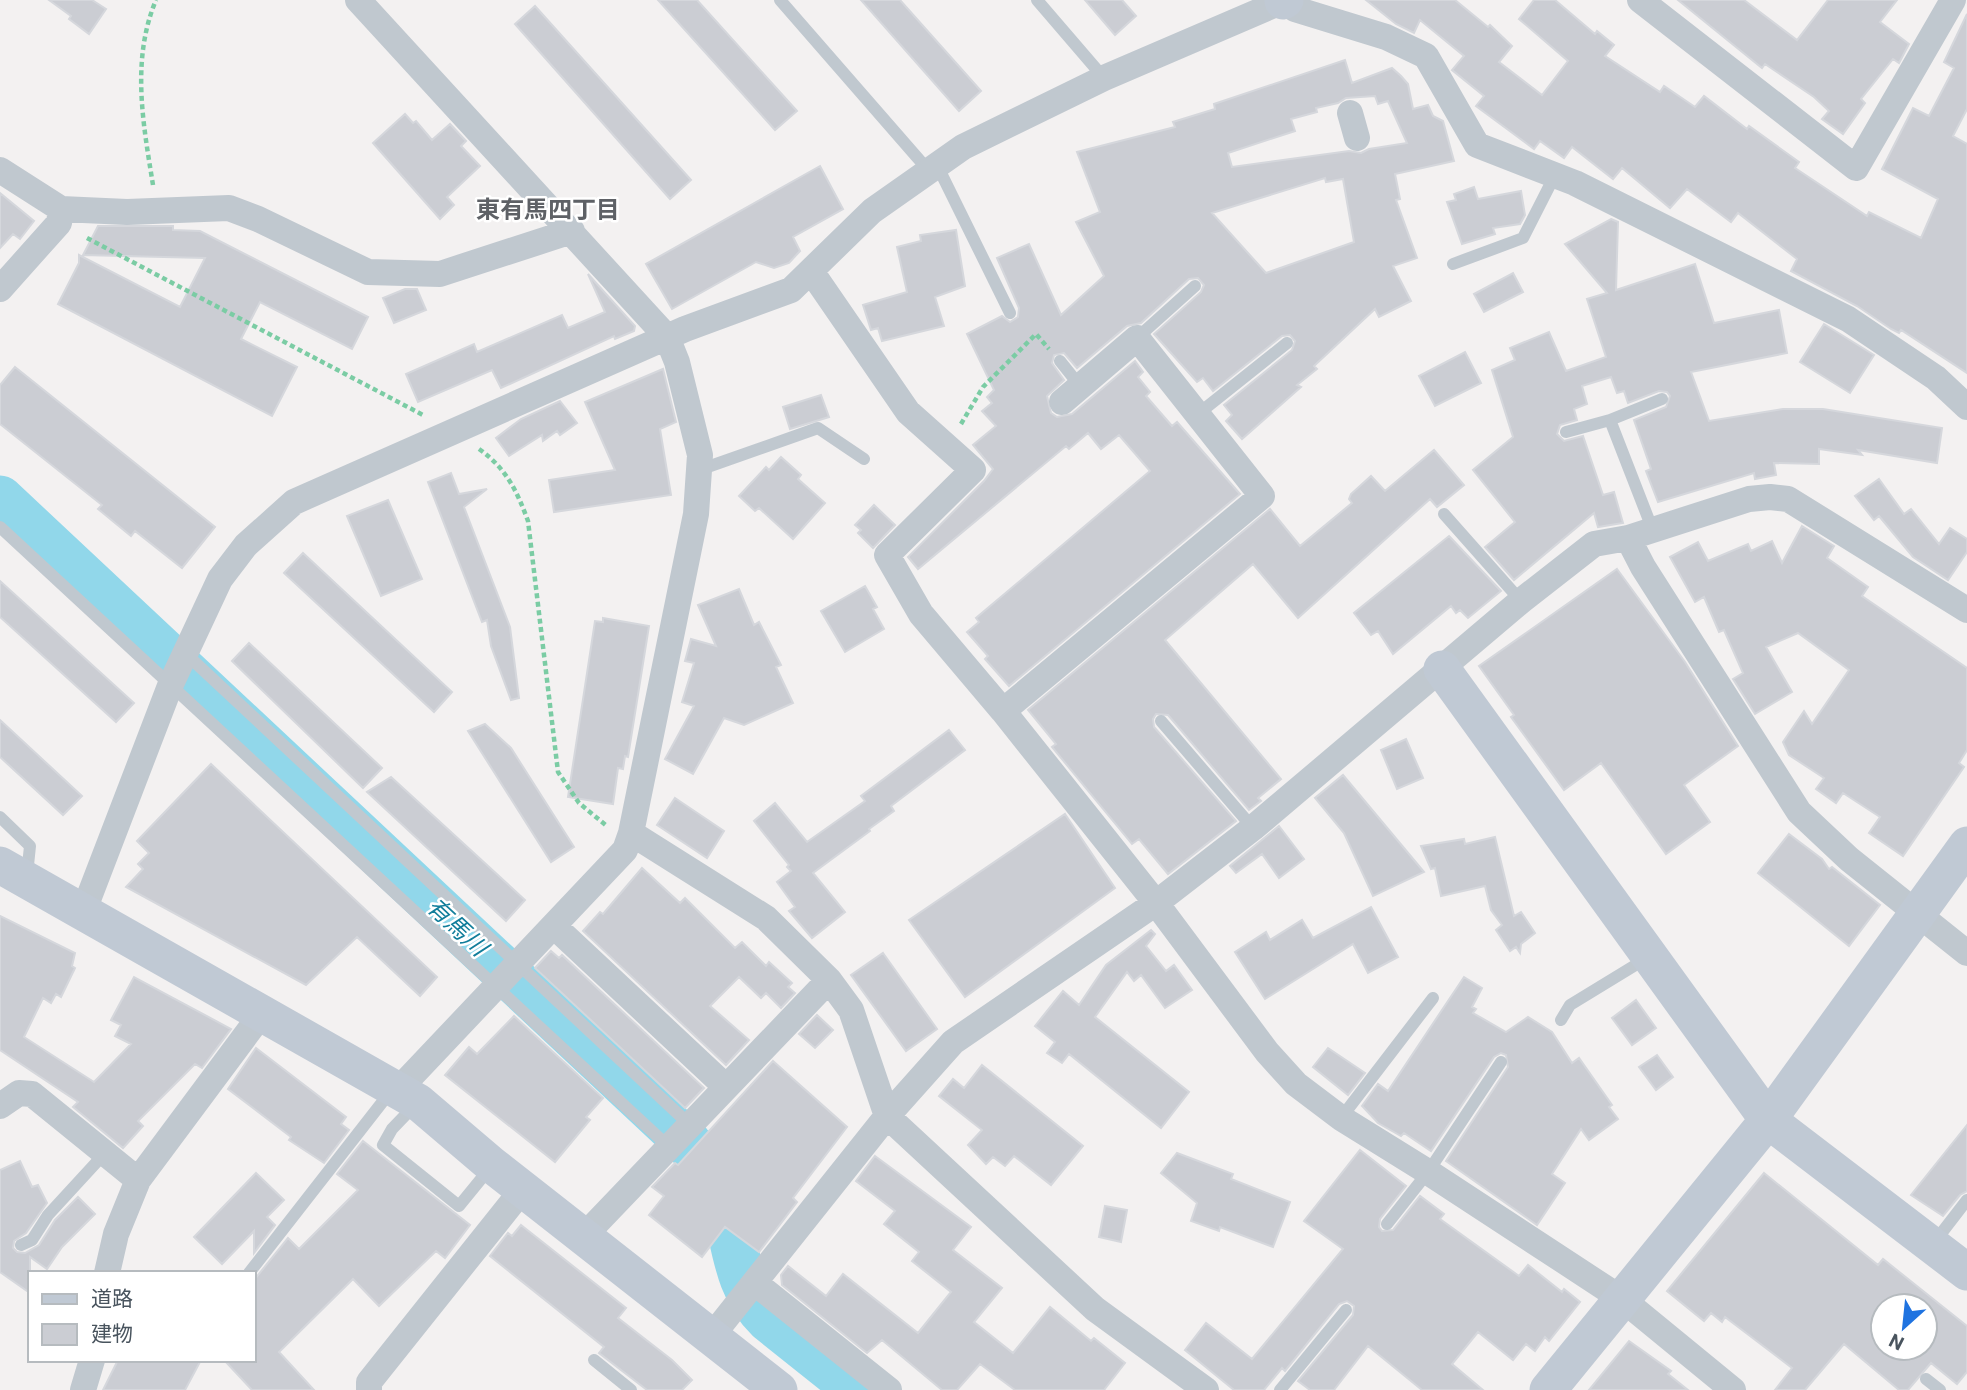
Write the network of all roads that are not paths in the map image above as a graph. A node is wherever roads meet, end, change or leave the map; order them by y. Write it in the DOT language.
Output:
graph roads {
  1 [pos="358,0"];
  2 [pos="780,0"];
  3 [pos="1037,0"];
  4 [pos="1283,0"];
  5 [pos="1640,0"];
  6 [pos="1953,0"];
  7 [pos="1104,78"];
  8 [pos="933,168"];
  9 [pos="0,170"];
  10 [pos="1555,175"];
  11 [pos="60,216"];
  12 [pos="572,231"];
  13 [pos="1453,264"];
  14 [pos="811,271"];
  15 [pos="1195,286"];
  16 [pos="0,289"];
  17 [pos="1010,313"];
  18 [pos="667,337"];
  19 [pos="1137,338"];
  20 [pos="1287,343"];
  21 [pos="1060,361"];
  22 [pos="1071,394"];
  23 [pos="1662,400"];
  24 [pos="1967,407"];
  25 [pos="1198,414"];
  26 [pos="1610,420"];
  27 [pos="1566,432"];
  28 [pos="864,459"];
  29 [pos="699,470"];
  30 [pos="1444,514"];
  31 [pos="0,527"];
  32 [pos="1640,533"];
  33 [pos="1521,601"];
  34 [pos="1967,610"];
  35 [pos="185,654"];
  36 [pos="1442,669"];
  37 [pos="170,685"];
  38 [pos="1003,711"];
  39 [pos="1161,721"];
  40 [pos="0,817"];
  41 [pos="1253,828"];
  42 [pos="630,836"];
  43 [pos="1967,845"];
  44 [pos="13,872"];
  45 [pos="1156,903"];
  46 [pos="84,910"];
  47 [pos="1920,914"];
  48 [pos="555,927"];
  49 [pos="1967,953"];
  50 [pos="1650,956"];
  51 [pos="519,965"];
  52 [pos="829,980"];
  53 [pos="498,986"];
  54 [pos="1433,998"];
  55 [pos="263,1012"];
  56 [pos="1561,1020"];
  57 [pos="1501,1062"];
  58 [pos="726,1087"];
  59 [pos="403,1093"];
  60 [pos="0,1106"];
  61 [pos="887,1116"];
  62 [pos="1341,1118"];
  63 [pos="1768,1120"];
  64 [pos="680,1136"];
  65 [pos="105,1153"];
  66 [pos="492,1165"];
  67 [pos="1429,1172"];
  68 [pos="138,1180"];
  69 [pos="523,1189"];
  70 [pos="1967,1200"];
  71 [pos="1387,1224"];
  72 [pos="583,1237"];
  73 [pos="21,1245"];
  74 [pos="1932,1245"];
  75 [pos="107,1271"];
  76 [pos="251,1271"];
  77 [pos="1967,1272"];
  78 [pos="754,1284"];
  79 [pos="1622,1299"];
  80 [pos="1346,1310"];
  81 [pos="712,1337"];
  82 [pos="594,1360"];
  83 [pos="91,1362"];
  84 [pos="1926,1379"];
  85 [pos="83,1390"];
  86 [pos="369,1390"];
  87 [pos="631,1390"];
  88 [pos="779,1390"];
  89 [pos="889,1390"];
  90 [pos="1206,1390"];
  91 [pos="1280,1390"];
  92 [pos="1548,1390"];
  93 [pos="1733,1390"];
  94 [pos="1940,1390"];
  1 -- 12 [label="street"];
  2 -- 8 [label="lane"];
  3 -- 7 [label="lane"];
  4 -- 7 [label="street"];
  4 -- 10 [label="street"];
  5 -- 6 [label="street"];
  7 -- 8 [label="street"];
  8 -- 14 [label="street"];
  8 -- 17 [label="lane"];
  9 -- 11 [label="street"];
  10 -- 13 [label="lane"];
  10 -- 24 [label="street"];
  11 -- 12 [label="street"];
  11 -- 16 [label="street"];
  12 -- 18 [label="street"];
  14 -- 18 [label="street"];
  14 -- 38 [label="street"];
  15 -- 19 [label="lane"];
  18 -- 29 [label="street"];
  18 -- 35 [label="street"];
  19 -- 22 [label="street"];
  19 -- 25 [label="street"];
  20 -- 25 [label="lane"];
  21 -- 22 [label="lane"];
  23 -- 26 [label="lane"];
  25 -- 38 [label="street"];
  26 -- 27 [label="lane"];
  26 -- 32 [label="lane"];
  28 -- 29 [label="lane"];
  29 -- 42 [label="street"];
  30 -- 33 [label="lane"];
  31 -- 37 [label="lane"];
  32 -- 33 [label="street"];
  32 -- 34 [label="street"];
  32 -- 47 [label="street"];
  33 -- 36 [label="street"];
  35 -- 37 [label="street"];
  35 -- 51 [label="lane"];
  36 -- 41 [label="street"];
  36 -- 50 [label="street"];
  37 -- 46 [label="street"];
  37 -- 53 [label="lane"];
  38 -- 45 [label="street"];
  39 -- 41 [label="lane"];
  40 -- 44 [label="lane"];
  41 -- 45 [label="street"];
  42 -- 48 [label="street"];
  42 -- 52 [label="street"];
  43 -- 47 [label="street"];
  44 -- 46 [label="street"];
  45 -- 61 [label="street"];
  45 -- 62 [label="street"];
  46 -- 55 [label="street"];
  47 -- 49 [label="street"];
  47 -- 63 [label="street"];
  48 -- 51 [label="street"];
  48 -- 58 [label="street"];
  50 -- 56 [label="lane"];
  50 -- 63 [label="street"];
  51 -- 53 [label="street"];
  51 -- 64 [label="lane"];
  52 -- 58 [label="street"];
  52 -- 61 [label="street"];
  53 -- 59 [label="street"];
  53 -- 64 [label="lane"];
  54 -- 62 [label="lane"];
  55 -- 59 [label="street"];
  55 -- 68 [label="street"];
  57 -- 67 [label="lane"];
  58 -- 64 [label="street"];
  59 -- 66 [label="street"];
  59 -- 66 [label="lane"];
  59 -- 76 [label="lane"];
  60 -- 65 [label="street"];
  61 -- 78 [label="street"];
  61 -- 90 [label="street"];
  62 -- 67 [label="street"];
  63 -- 74 [label="street"];
  63 -- 79 [label="street"];
  64 -- 72 [label="street"];
  65 -- 68 [label="street"];
  65 -- 73 [label="lane"];
  66 -- 69 [label="street"];
  67 -- 71 [label="lane"];
  67 -- 79 [label="street"];
  68 -- 75 [label="street"];
  69 -- 72 [label="street"];
  69 -- 86 [label="street"];
  70 -- 74 [label="lane"];
  72 -- 81 [label="street"];
  74 -- 77 [label="street"];
  78 -- 81 [label="street"];
  78 -- 89 [label="street"];
  79 -- 92 [label="street"];
  79 -- 93 [label="street"];
  80 -- 91 [label="lane"];
  81 -- 88 [label="street"];
  82 -- 87 [label="lane"];
  83 -- 85 [label="street"];
  84 -- 94 [label="lane"];
}
